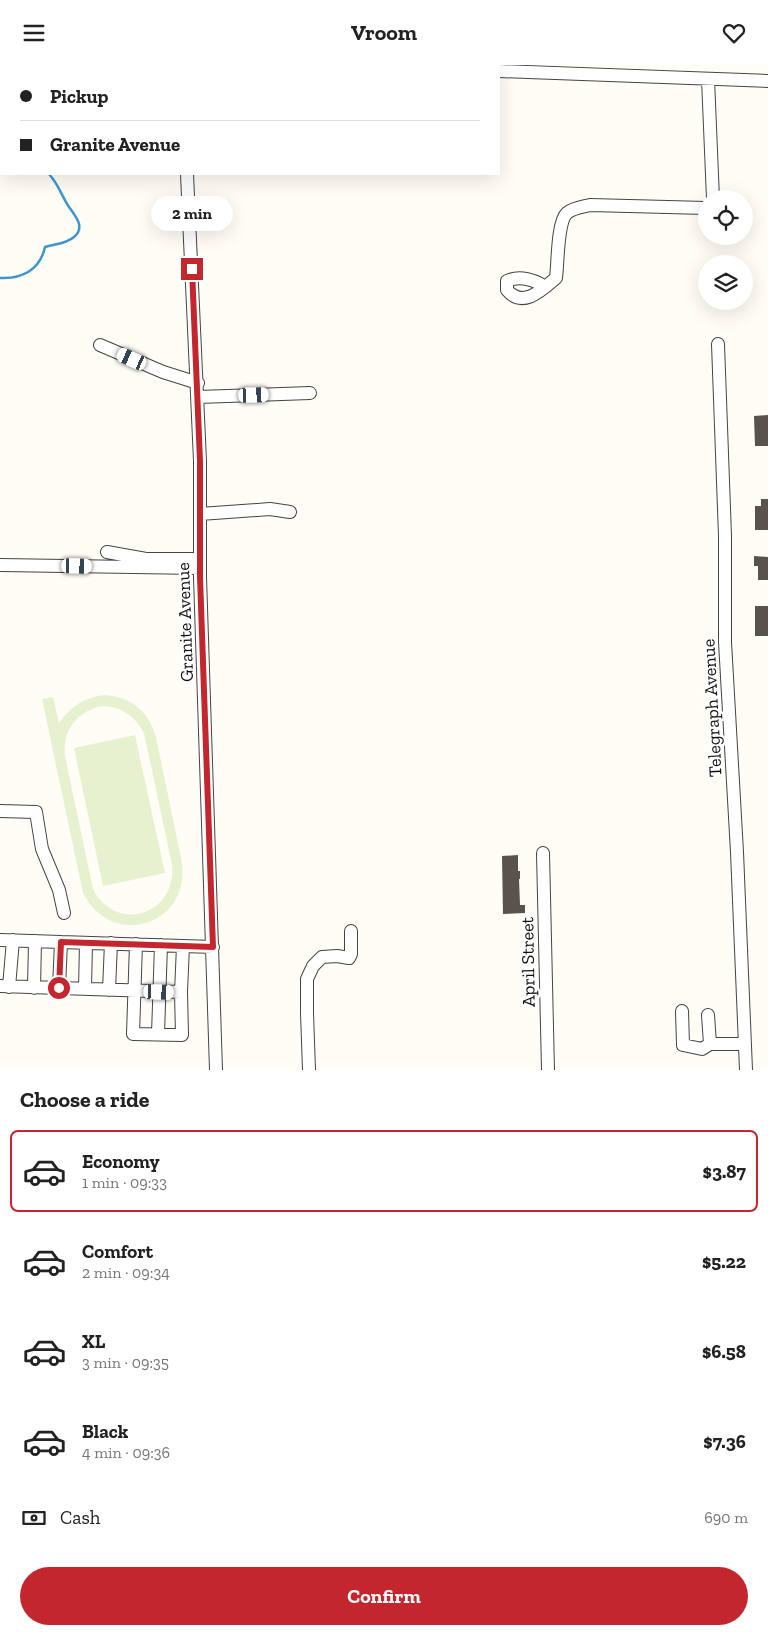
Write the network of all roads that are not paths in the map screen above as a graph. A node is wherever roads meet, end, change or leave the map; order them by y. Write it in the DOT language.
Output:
graph roads {
  1 [pos="514,68"];
  2 [pos="500,71"];
  3 [pos="708,79"];
  4 [pos="768,81"];
  5 [pos="187,175"];
  6 [pos="713,190"];
  7 [pos="698,208"];
  8 [pos="545,287"];
  9 [pos="718,344"];
  10 [pos="100,345"];
  11 [pos="198,383"];
  12 [pos="310,393"];
  13 [pos="198,397"];
  14 [pos="290,512"];
  15 [pos="200,514"];
  16 [pos="107,552"];
  17 [pos="200,563"];
  18 [pos="0,565"];
  19 [pos="0,811"];
  20 [pos="543,853"];
  21 [pos="64,913"];
  22 [pos="351,931"];
  23 [pos="6,940"];
  24 [pos="35,941"];
  25 [pos="61,942"];
  26 [pos="86,943"];
  27 [pos="111,943"];
  28 [pos="136,944"];
  29 [pos="161,945"];
  30 [pos="183,946"];
  31 [pos="213,947"];
  32 [pos="5,987"];
  33 [pos="34,988"];
  34 [pos="59,988"];
  35 [pos="85,989"];
  36 [pos="109,990"];
  37 [pos="135,991"];
  38 [pos="159,992"];
  39 [pos="181,992"];
  40 [pos="682,1011"];
  41 [pos="708,1015"];
  42 [pos="158,1034"];
  43 [pos="710,1044"];
  44 [pos="744,1044"];
  45 [pos="216,1070"];
  46 [pos="309,1070"];
  47 [pos="548,1070"];
  48 [pos="746,1070"];
  1 -- 2 [label="street"];
  1 -- 3 [label="street"];
  3 -- 4 [label="street"];
  3 -- 6 [label="street"];
  5 -- 11 [label="street, Granite Avenue"];
  7 -- 8 [label="street"];
  9 -- 44 [label="street, Telegraph Avenue"];
  10 -- 11 [label="street"];
  11 -- 13 [label="street, Granite Avenue"];
  12 -- 13 [label="street"];
  13 -- 15 [label="street, Granite Avenue"];
  14 -- 15 [label="street"];
  15 -- 17 [label="street, Granite Avenue"];
  16 -- 17 [label="street"];
  17 -- 18 [label="street"];
  17 -- 31 [label="street, Granite Avenue"];
  19 -- 21 [label="street"];
  20 -- 47 [label="street, April Street"];
  22 -- 46 [label="street"];
  23 -- 24 [label="street"];
  23 -- 32 [label="street"];
  24 -- 25 [label="street"];
  24 -- 33 [label="street"];
  25 -- 26 [label="street"];
  25 -- 34 [label="street"];
  26 -- 27 [label="street"];
  26 -- 35 [label="street"];
  27 -- 28 [label="street"];
  27 -- 36 [label="street"];
  28 -- 29 [label="street"];
  28 -- 37 [label="street"];
  29 -- 30 [label="street"];
  29 -- 38 [label="street"];
  30 -- 31 [label="street"];
  30 -- 39 [label="street"];
  31 -- 45 [label="street, Granite Avenue"];
  32 -- 33 [label="street"];
  33 -- 34 [label="street"];
  34 -- 35 [label="street"];
  35 -- 36 [label="street"];
  36 -- 37 [label="street"];
  37 -- 38 [label="street"];
  37 -- 42 [label="street"];
  38 -- 39 [label="street"];
  38 -- 42 [label="street"];
  39 -- 42 [label="street"];
  40 -- 43 [label="street"];
  41 -- 43 [label="street"];
  43 -- 44 [label="street"];
  44 -- 48 [label="street, Telegraph Avenue"];
}
